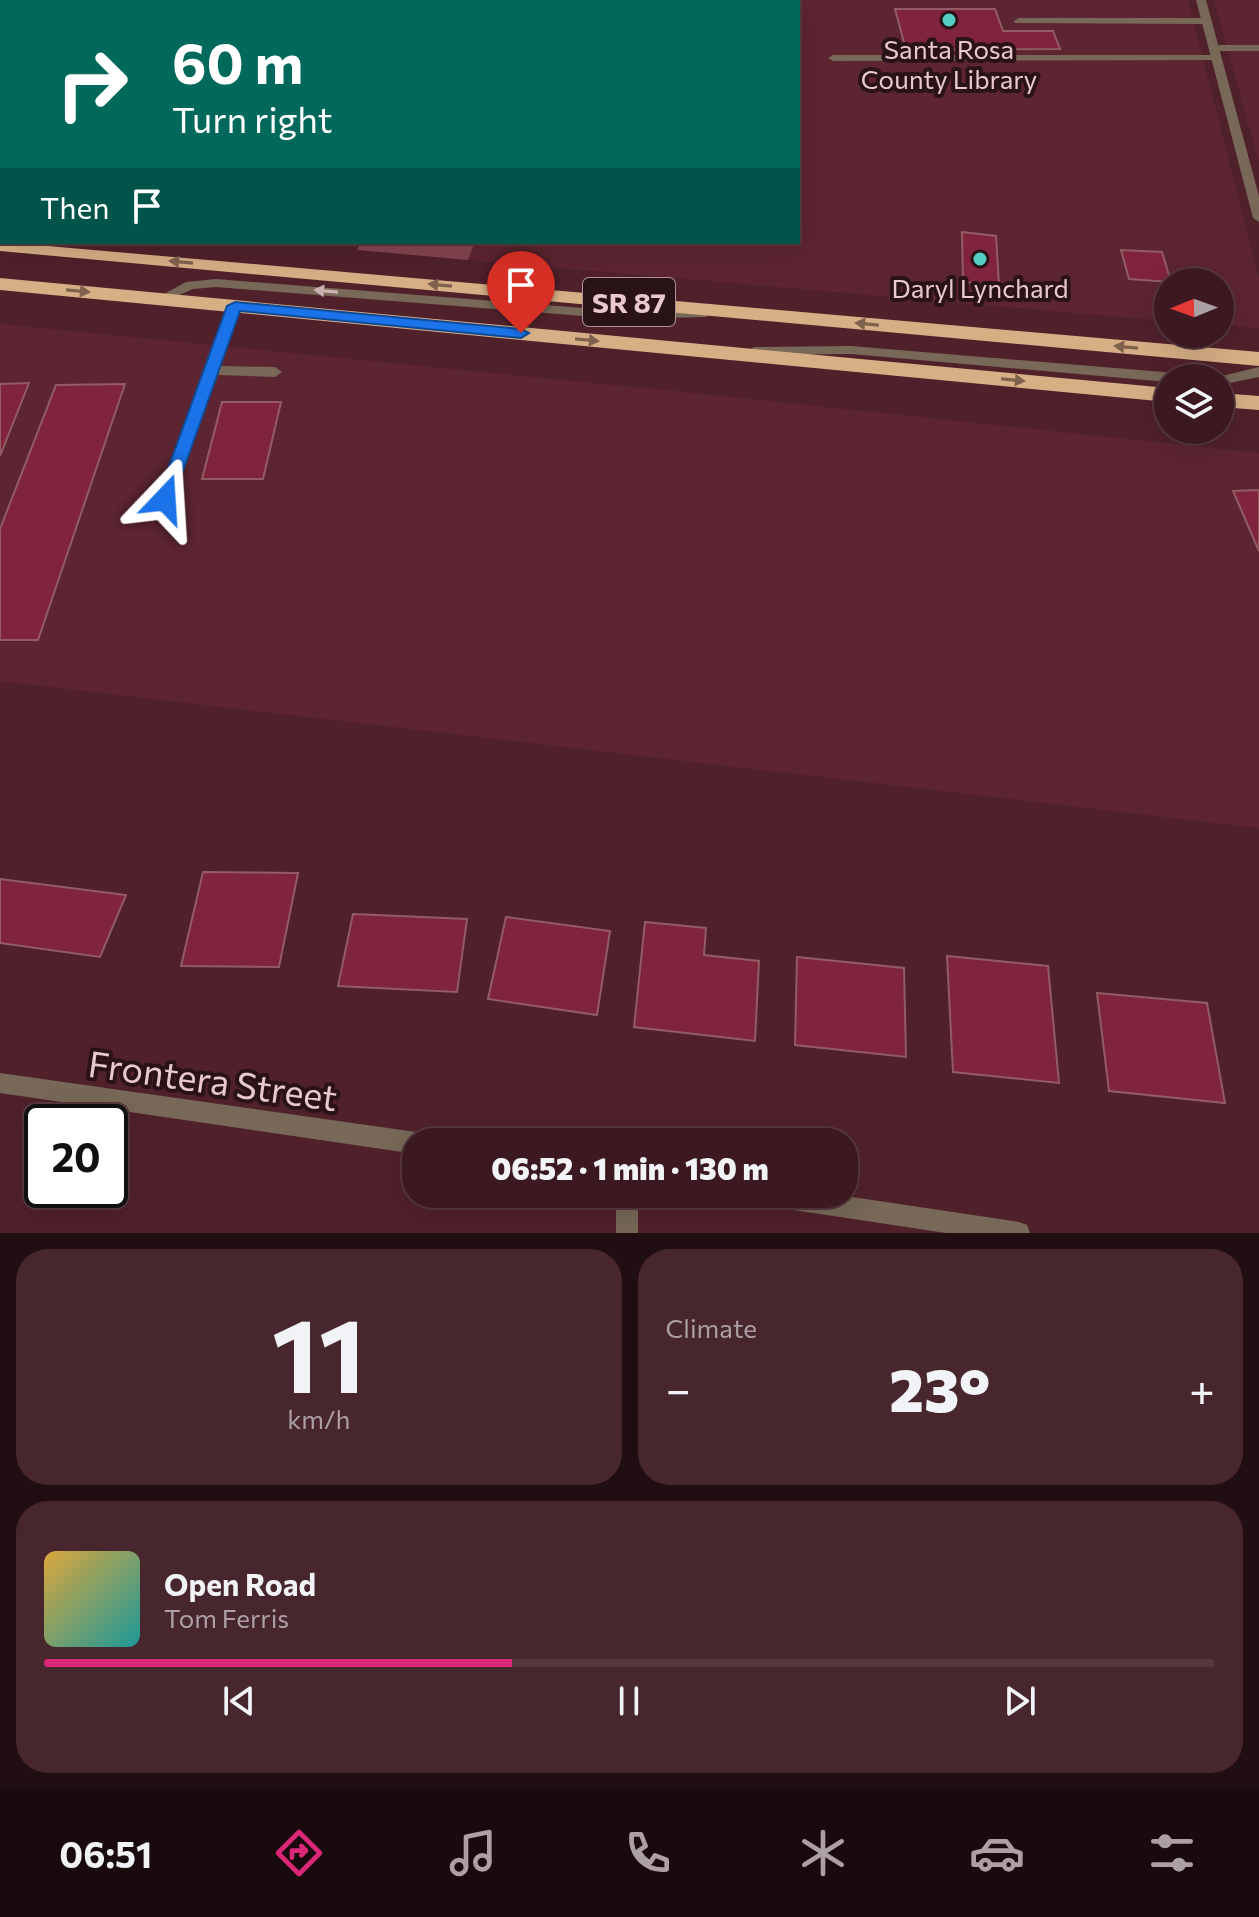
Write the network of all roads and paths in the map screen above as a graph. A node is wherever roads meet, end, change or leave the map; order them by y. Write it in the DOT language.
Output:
graph roads {
  1 [pos="1201,0"];
  2 [pos="1019,21"];
  3 [pos="1207,21"];
  4 [pos="1259,48"];
  5 [pos="1215,53"];
  6 [pos="833,58"];
  7 [pos="1259,218"];
  8 [pos="0,245"];
  9 [pos="0,284"];
  10 [pos="161,299"];
  11 [pos="235,306"];
  12 [pos="739,312"];
  13 [pos="712,352"];
  14 [pos="1259,359"];
  15 [pos="212,370"];
  16 [pos="275,372"];
  17 [pos="1259,372"];
  18 [pos="1154,376"];
  19 [pos="1234,377"];
  20 [pos="1154,394"];
  21 [pos="1234,401"];
  22 [pos="1259,403"];
  23 [pos="165,499"];
  24 [pos="0,1083"];
  25 [pos="402,1141"];
  26 [pos="627,1208"];
  27 [pos="853,1208"];
  28 [pos="627,1233"];
  29 [pos="1019,1233"];
  1 -- 3 [label="street"];
  2 -- 3 [label="street"];
  3 -- 5 [label="street"];
  4 -- 5 [label="street"];
  5 -- 6 [label="street"];
  5 -- 7 [label="street"];
  12 -- 8 [label="highway, SR 87, one-way"];
  9 -- 10 [label="highway, SR 87, one-way"];
  10 -- 11 [label="highway, SR 87"];
  12 -- 10 [label="street, one-way"];
  11 -- 13 [label="highway, SR 87, one-way"];
  11 -- 15 [label="street"];
  14 -- 12 [label="highway, SR 87, one-way"];
  13 -- 18 [label="street"];
  13 -- 20 [label="highway, SR 87, one-way"];
  15 -- 16 [label="street"];
  15 -- 23 [label="street"];
  17 -- 19 [label="street"];
  21 -- 22 [label="highway"];
  24 -- 25 [label="street, Frontera Street"];
  26 -- 28 [label="street"];
  27 -- 29 [label="street"];
}
